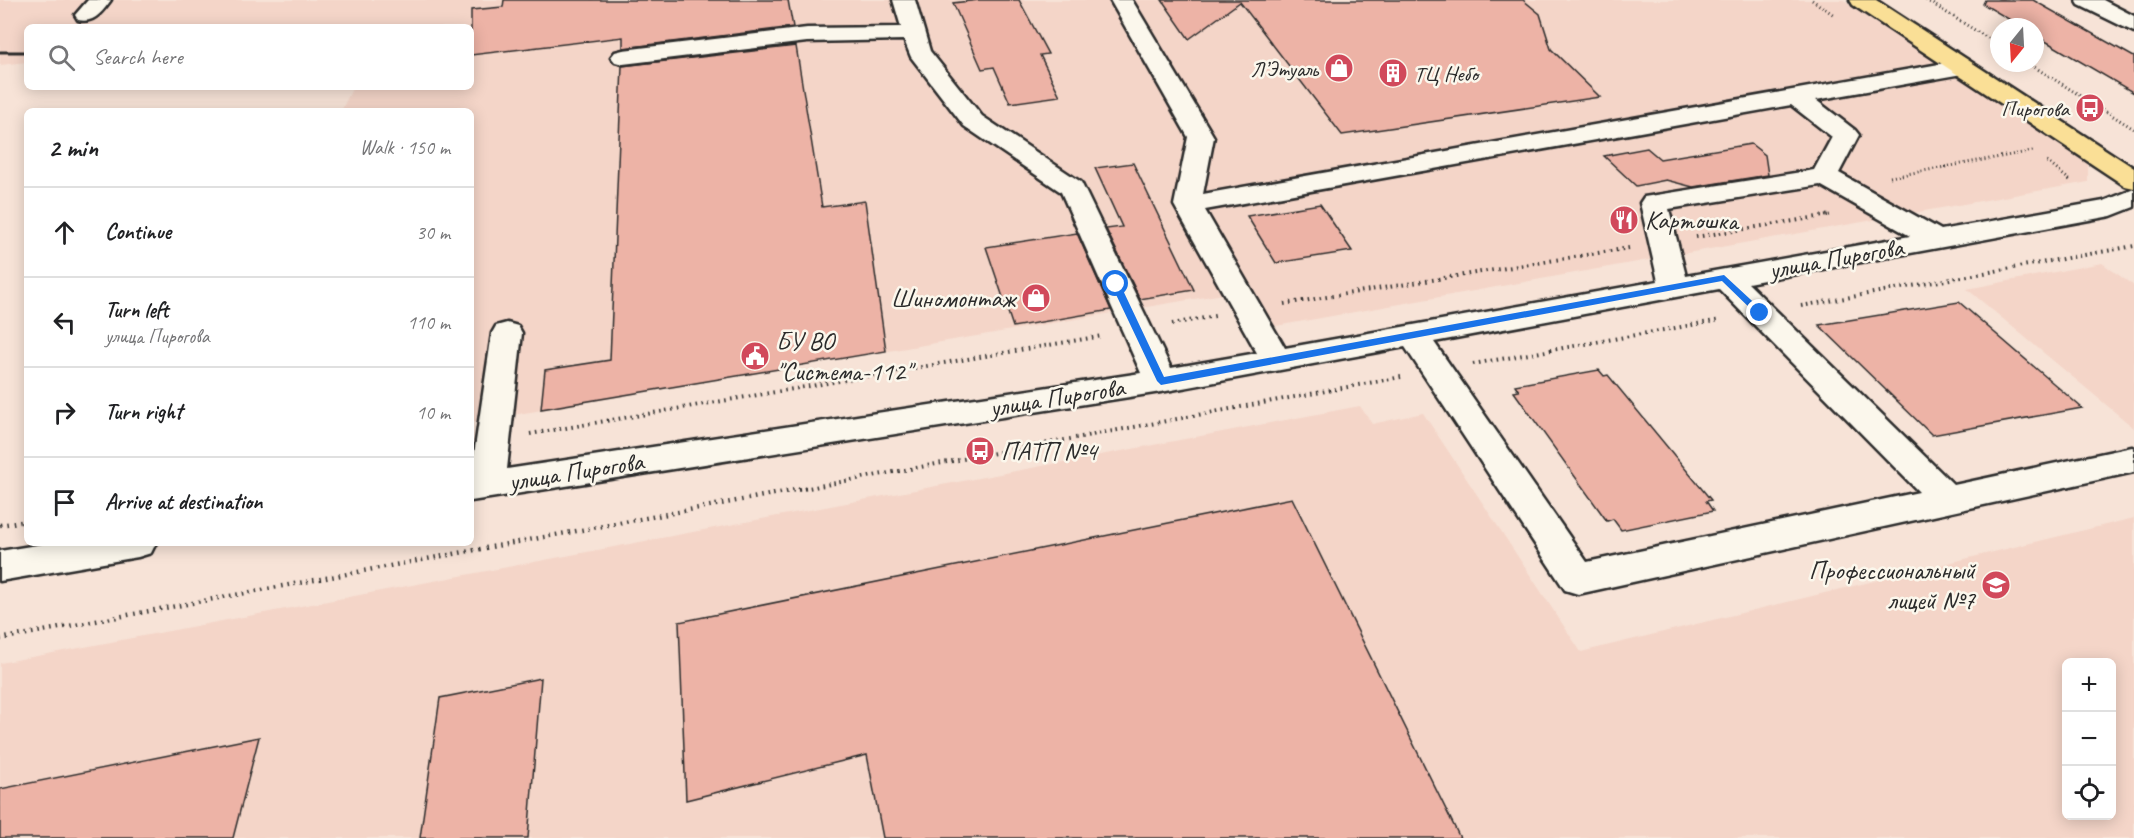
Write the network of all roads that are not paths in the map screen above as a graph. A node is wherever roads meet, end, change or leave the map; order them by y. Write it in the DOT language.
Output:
graph roads {
  1 [pos="904,0"];
  2 [pos="1121,0"];
  3 [pos="1861,0"];
  4 [pos="2086,0"];
  5 [pos="2134,25"];
  6 [pos="914,33"];
  7 [pos="623,57"];
  8 [pos="1962,67"];
  9 [pos="1796,97"];
  10 [pos="1824,176"];
  11 [pos="2134,180"];
  12 [pos="2134,197"];
  13 [pos="1188,205"];
  14 [pos="1940,241"];
  15 [pos="1724,278"];
  16 [pos="1674,286"];
  17 [pos="507,333"];
  18 [pos="1413,335"];
  19 [pos="1277,360"];
  20 [pos="1161,381"];
  21 [pos="2132,460"];
  22 [pos="479,486"];
  23 [pos="1947,499"];
  24 [pos="120,546"];
  25 [pos="0,566"];
  1 -- 6 [label="street"];
  2 -- 13 [label="street"];
  3 -- 8 [label="main road"];
  4 -- 5 [label="street"];
  6 -- 7 [label="street"];
  6 -- 20 [label="street"];
  8 -- 9 [label="street"];
  8 -- 11 [label="main road"];
  9 -- 10 [label="street"];
  9 -- 13 [label="street"];
  10 -- 14 [label="street"];
  10 -- 16 [label="street"];
  12 -- 14 [label="street, улица Пирогова"];
  13 -- 19 [label="street"];
  14 -- 15 [label="street, улица Пирогова"];
  15 -- 16 [label="street, улица Пирогова"];
  15 -- 23 [label="street"];
  16 -- 18 [label="street, улица Пирогова"];
  17 -- 22 [label="street"];
  18 -- 19 [label="street, улица Пирогова"];
  18 -- 23 [label="street"];
  19 -- 20 [label="street, улица Пирогова"];
  20 -- 22 [label="street, улица Пирогова"];
  21 -- 23 [label="street"];
  24 -- 25 [label="street"];
}
